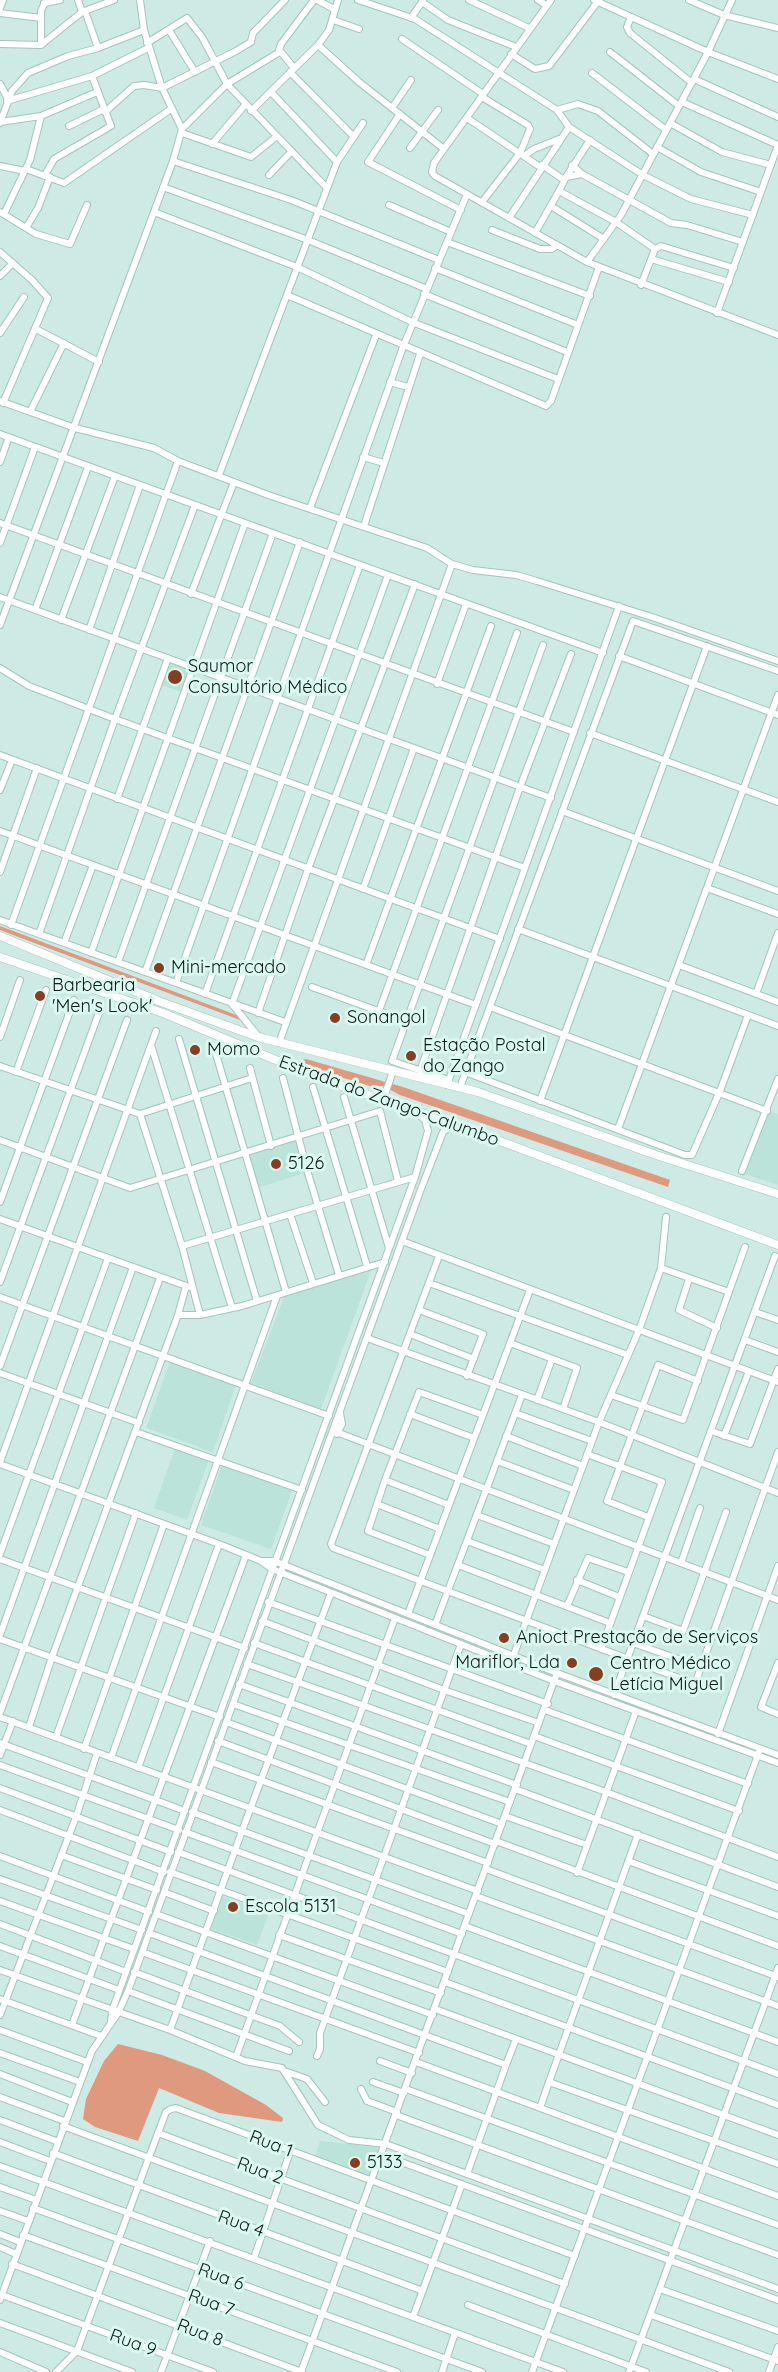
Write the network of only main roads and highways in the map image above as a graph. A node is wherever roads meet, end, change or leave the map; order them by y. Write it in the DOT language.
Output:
graph roads {
  1 [pos="0,936"];
  2 [pos="0,957"];
  3 [pos="778,1194"];
  4 [pos="778,1245"];
  1 -- 3 [label="main road, Estrada do Zango-Calumbo"];
  2 -- 4 [label="main road, Estrada do Zango-Calumbo"];
}
